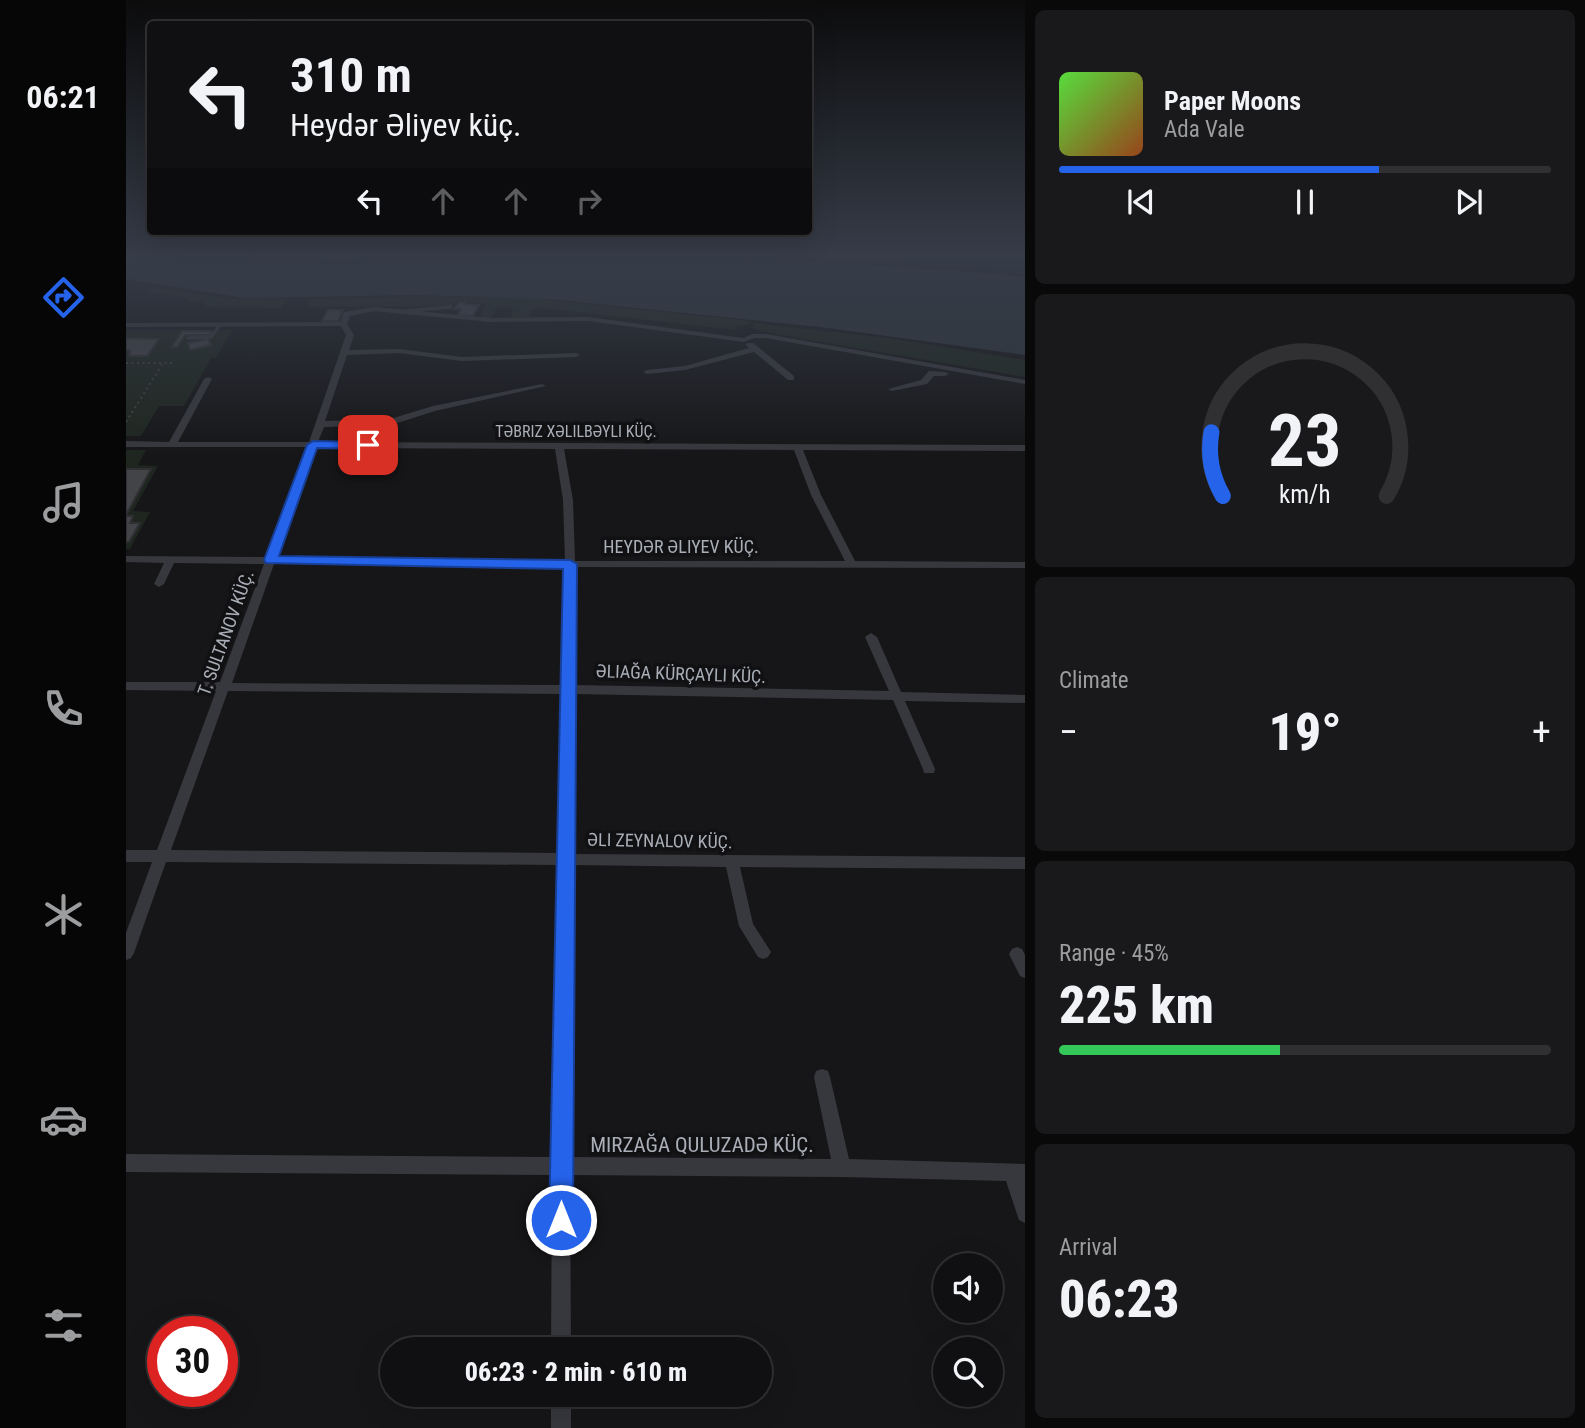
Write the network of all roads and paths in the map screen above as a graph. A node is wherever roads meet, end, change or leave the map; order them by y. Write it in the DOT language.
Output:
graph roads {
  1 [pos="615,323"];
  2 [pos="343,324"];
  3 [pos="126,325"];
  4 [pos="219,326"];
  5 [pos="188,338"];
  6 [pos="744,340"];
  7 [pos="755,349"];
  8 [pos="344,353"];
  9 [pos="576,355"];
  10 [pos="163,363"];
  11 [pos="174,363"];
  12 [pos="127,364"];
  13 [pos="647,372"];
  14 [pos="790,378"];
  15 [pos="208,379"];
  16 [pos="1025,382"];
  17 [pos="542,386"];
  18 [pos="1025,388"];
  19 [pos="892,389"];
  20 [pos="126,422"];
  21 [pos="320,424"];
  22 [pos="126,444"];
  23 [pos="172,444"];
  24 [pos="313,445"];
  25 [pos="559,446"];
  26 [pos="798,448"];
  27 [pos="1025,448"];
  28 [pos="126,559"];
  29 [pos="172,559"];
  30 [pos="270,560"];
  31 [pos="570,564"];
  32 [pos="852,565"];
  33 [pos="1025,565"];
  34 [pos="159,584"];
  35 [pos="871,637"];
  36 [pos="126,686"];
  37 [pos="225,688"];
  38 [pos="568,689"];
  39 [pos="897,696"];
  40 [pos="1025,699"];
  41 [pos="929,769"];
  42 [pos="126,856"];
  43 [pos="162,856"];
  44 [pos="565,859"];
  45 [pos="732,861"];
  46 [pos="1025,863"];
  47 [pos="763,952"];
  48 [pos="126,953"];
  49 [pos="1017,954"];
  50 [pos="1025,971"];
  51 [pos="822,1077"];
  52 [pos="126,1163"];
  53 [pos="561,1168"];
  54 [pos="842,1168"];
  55 [pos="1019,1173"];
  56 [pos="1025,1214"];
  57 [pos="561,1337"];
  58 [pos="561,1407"];
  59 [pos="561,1428"];
  1 -- 6 [label="street"];
  2 -- 4 [label="street"];
  2 -- 8 [label="street, T. SULTANOV KÜÇ."];
  3 -- 4 [label="street"];
  4 -- 5 [label="lane"];
  6 -- 7 [label="street"];
  6 -- 16 [label="street"];
  7 -- 13 [label="street"];
  7 -- 14 [label="street"];
  8 -- 9 [label="street"];
  8 -- 21 [label="street, T. SULTANOV KÜÇ."];
  10 -- 11 [label="path"];
  10 -- 12 [label="path"];
  10 -- 20 [label="path"];
  15 -- 23 [label="street"];
  17 -- 21 [label="street"];
  18 -- 19 [label="street"];
  21 -- 24 [label="street, T. SULTANOV KÜÇ."];
  22 -- 23 [label="street, TƏBRIZ XƏLILBƏYLI KÜÇ."];
  23 -- 24 [label="street, TƏBRIZ XƏLILBƏYLI KÜÇ."];
  24 -- 25 [label="street, TƏBRIZ XƏLILBƏYLI KÜÇ."];
  24 -- 30 [label="street, T. SULTANOV KÜÇ."];
  25 -- 26 [label="street, TƏBRIZ XƏLILBƏYLI KÜÇ."];
  25 -- 31 [label="street"];
  26 -- 27 [label="street, TƏBRIZ XƏLILBƏYLI KÜÇ."];
  26 -- 32 [label="street"];
  28 -- 29 [label="street, HEYDƏR ƏLIYEV KÜÇ."];
  29 -- 30 [label="street, HEYDƏR ƏLIYEV KÜÇ."];
  29 -- 34 [label="street"];
  30 -- 31 [label="street, HEYDƏR ƏLIYEV KÜÇ."];
  30 -- 37 [label="street, T. SULTANOV KÜÇ."];
  31 -- 32 [label="street, HEYDƏR ƏLIYEV KÜÇ."];
  31 -- 38 [label="street"];
  32 -- 33 [label="street, HEYDƏR ƏLIYEV KÜÇ."];
  35 -- 39 [label="street"];
  36 -- 37 [label="street"];
  37 -- 38 [label="street"];
  37 -- 43 [label="street, T. SULTANOV KÜÇ."];
  38 -- 39 [label="street"];
  38 -- 44 [label="street"];
  39 -- 40 [label="street"];
  39 -- 41 [label="street"];
  42 -- 43 [label="street, ƏLI ZEYNALOV KÜÇ."];
  43 -- 44 [label="street, ƏLI ZEYNALOV KÜÇ."];
  43 -- 48 [label="street, T. SULTANOV KÜÇ."];
  44 -- 45 [label="street, ƏLI ZEYNALOV KÜÇ."];
  44 -- 53 [label="street"];
  45 -- 46 [label="street, ƏLI ZEYNALOV KÜÇ."];
  45 -- 47 [label="street"];
  49 -- 50 [label="street"];
  51 -- 54 [label="street"];
  52 -- 53 [label="street, MIRZAĞA QULUZADƏ KÜÇ."];
  53 -- 54 [label="street, MIRZAĞA QULUZADƏ KÜÇ."];
  53 -- 57 [label="street"];
  54 -- 55 [label="street, MIRZAĞA QULUZADƏ KÜÇ."];
  55 -- 56 [label="street"];
  58 -- 59 [label="street"];
}
